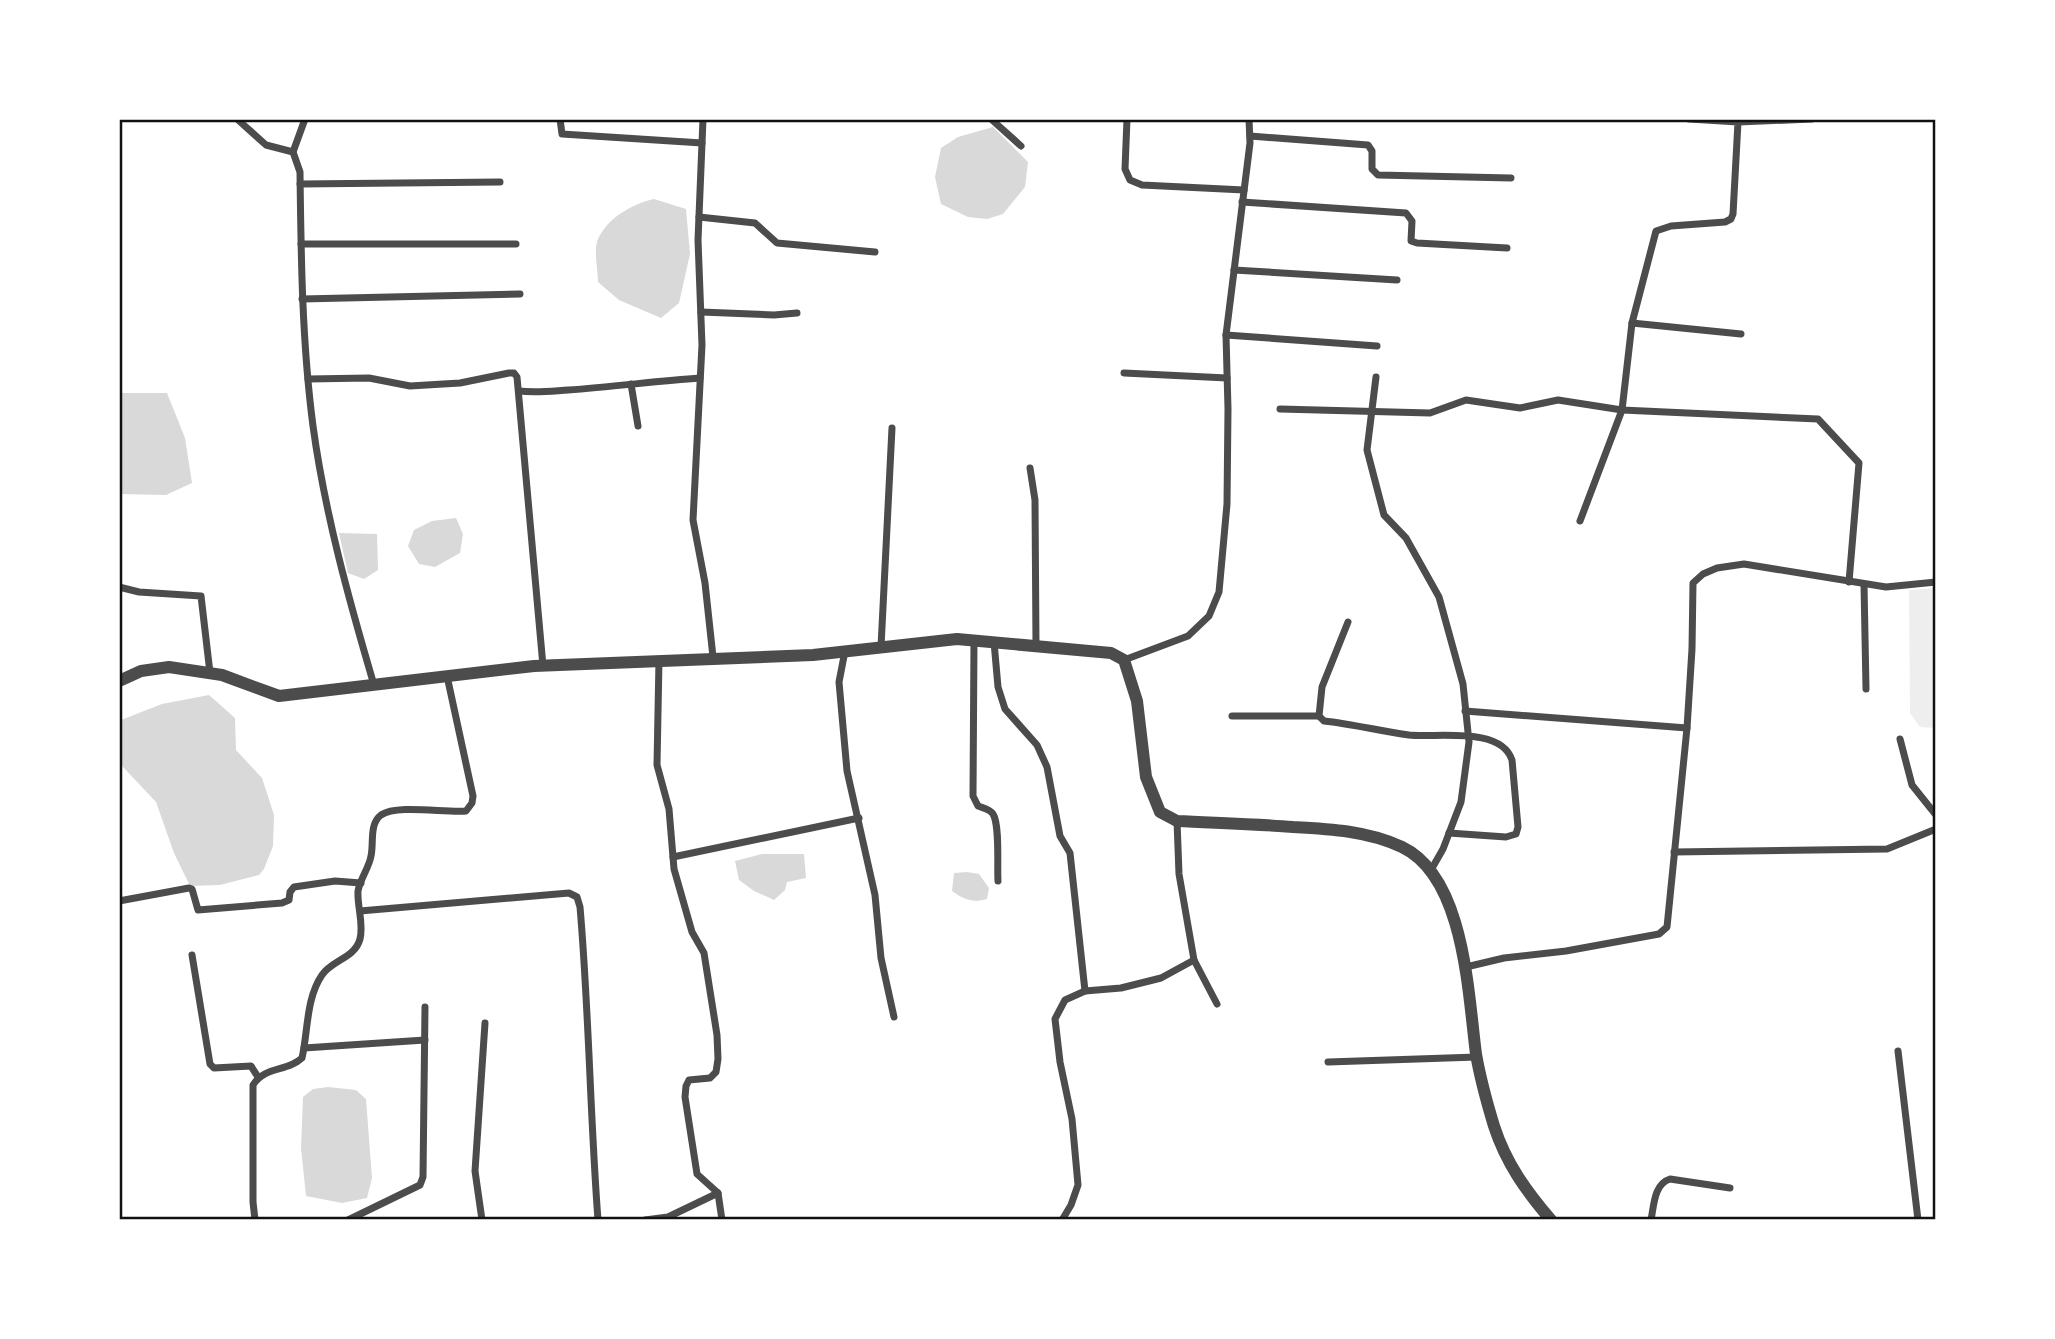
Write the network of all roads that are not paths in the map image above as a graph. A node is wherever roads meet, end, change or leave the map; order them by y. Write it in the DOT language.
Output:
graph roads {
  1 [pos="237,119"];
  2 [pos="305,119"];
  3 [pos="560,119"];
  4 [pos="704,119"];
  5 [pos="991,119"];
  6 [pos="1127,119"];
  7 [pos="1249,119"];
  8 [pos="1689,119"];
  9 [pos="1812,119"];
  10 [pos="1738,122"];
  11 [pos="1250,136"];
  12 [pos="702,144"];
  13 [pos="1020,146"];
  14 [pos="293,152"];
  15 [pos="1511,178"];
  16 [pos="500,182"];
  17 [pos="300,184"];
  18 [pos="1244,190"];
  19 [pos="1242,202"];
  20 [pos="699,217"];
  21 [pos="301,244"];
  22 [pos="516,244"];
  23 [pos="1507,248"];
  24 [pos="874,252"];
  25 [pos="1234,270"];
  26 [pos="1397,280"];
  27 [pos="520,294"];
  28 [pos="302,299"];
  29 [pos="701,312"];
  30 [pos="797,313"];
  31 [pos="1632,323"];
  32 [pos="1741,334"];
  33 [pos="1226,335"];
  34 [pos="1377,346"];
  35 [pos="1124,373"];
  36 [pos="1376,377"];
  37 [pos="700,378"];
  38 [pos="1227,378"];
  39 [pos="308,379"];
  40 [pos="631,384"];
  41 [pos="519,391"];
  42 [pos="1280,410"];
  43 [pos="1622,410"];
  44 [pos="1371,413"];
  45 [pos="638,426"];
  46 [pos="892,428"];
  47 [pos="1030,468"];
  48 [pos="1580,522"];
  49 [pos="1849,582"];
  50 [pos="1936,582"];
  51 [pos="1864,584"];
  52 [pos="119,587"];
  53 [pos="1348,622"];
  54 [pos="974,640"];
  55 [pos="995,642"];
  56 [pos="1036,645"];
  57 [pos="881,647"];
  58 [pos="845,651"];
  59 [pos="713,657"];
  60 [pos="659,660"];
  61 [pos="1124,660"];
  62 [pos="543,666"];
  63 [pos="210,673"];
  64 [pos="447,676"];
  65 [pos="119,681"];
  66 [pos="373,685"];
  67 [pos="1867,689"];
  68 [pos="1465,711"];
  69 [pos="1232,716"];
  70 [pos="1319,716"];
  71 [pos="1687,728"];
  72 [pos="1468,735"];
  73 [pos="1900,738"];
  74 [pos="1936,815"];
  75 [pos="859,818"];
  76 [pos="1177,821"];
  77 [pos="1936,829"];
  78 [pos="1449,833"];
  79 [pos="1674,852"];
  80 [pos="673,857"];
  81 [pos="1432,870"];
  82 [pos="998,881"];
  83 [pos="361,883"];
  84 [pos="119,901"];
  85 [pos="360,911"];
  86 [pos="192,955"];
  87 [pos="1194,960"];
  88 [pos="1466,967"];
  89 [pos="1085,991"];
  90 [pos="1217,1004"];
  91 [pos="425,1007"];
  92 [pos="894,1017"];
  93 [pos="485,1023"];
  94 [pos="425,1040"];
  95 [pos="304,1048"];
  96 [pos="1898,1051"];
  97 [pos="1477,1057"];
  98 [pos="1328,1062"];
  99 [pos="258,1077"];
  100 [pos="1730,1188"];
  101 [pos="718,1193"];
  102 [pos="255,1220"];
  103 [pos="348,1220"];
  104 [pos="482,1220"];
  105 [pos="598,1220"];
  106 [pos="645,1220"];
  107 [pos="722,1220"];
  108 [pos="1062,1220"];
  109 [pos="1551,1220"];
  110 [pos="1651,1220"];
  111 [pos="1918,1220"];
  1 -- 14 [label="street"];
  2 -- 14 [label="street"];
  3 -- 12 [label="street"];
  4 -- 12 [label="street"];
  5 -- 13 [label="street"];
  6 -- 18 [label="street"];
  7 -- 11 [label="street"];
  8 -- 10 [label="street"];
  9 -- 10 [label="street"];
  10 -- 31 [label="street"];
  11 -- 15 [label="street"];
  11 -- 18 [label="street"];
  12 -- 20 [label="street"];
  14 -- 17 [label="street"];
  16 -- 17 [label="street"];
  17 -- 21 [label="street"];
  18 -- 19 [label="street"];
  19 -- 23 [label="street"];
  19 -- 25 [label="street"];
  20 -- 24 [label="street"];
  20 -- 29 [label="street"];
  21 -- 22 [label="street"];
  21 -- 28 [label="street"];
  25 -- 26 [label="street"];
  25 -- 33 [label="street"];
  27 -- 28 [label="street"];
  28 -- 39 [label="street"];
  29 -- 30 [label="street"];
  29 -- 37 [label="street"];
  31 -- 32 [label="street"];
  31 -- 43 [label="street"];
  33 -- 34 [label="street"];
  33 -- 38 [label="street"];
  35 -- 38 [label="street"];
  36 -- 44 [label="street"];
  37 -- 40 [label="street"];
  37 -- 59 [label="street"];
  38 -- 61 [label="street"];
  39 -- 41 [label="street"];
  39 -- 66 [label="street"];
  40 -- 41 [label="street"];
  40 -- 45 [label="street"];
  41 -- 62 [label="street"];
  42 -- 44 [label="street"];
  43 -- 44 [label="street"];
  43 -- 48 [label="street"];
  43 -- 49 [label="street"];
  44 -- 68 [label="street"];
  46 -- 57 [label="street"];
  47 -- 56 [label="street"];
  49 -- 51 [label="street"];
  49 -- 71 [label="street"];
  50 -- 51 [label="street"];
  51 -- 67 [label="street"];
  52 -- 63 [label="street"];
  53 -- 70 [label="street"];
  54 -- 55 [label="street"];
  54 -- 57 [label="street"];
  54 -- 82 [label="street"];
  55 -- 56 [label="street"];
  55 -- 89 [label="street"];
  56 -- 61 [label="street"];
  57 -- 58 [label="street"];
  58 -- 59 [label="street"];
  58 -- 75 [label="street"];
  59 -- 60 [label="street"];
  60 -- 62 [label="street"];
  60 -- 80 [label="street"];
  61 -- 76 [label="street"];
  62 -- 64 [label="street"];
  63 -- 65 [label="street"];
  63 -- 66 [label="street"];
  64 -- 66 [label="street"];
  64 -- 83 [label="street"];
  68 -- 71 [label="street"];
  68 -- 72 [label="street"];
  69 -- 70 [label="street"];
  70 -- 72 [label="street"];
  71 -- 79 [label="street"];
  72 -- 78 [label="street"];
  72 -- 78 [label="street"];
  73 -- 74 [label="street"];
  75 -- 80 [label="street"];
  75 -- 92 [label="street"];
  76 -- 81 [label="street"];
  76 -- 87 [label="street"];
  77 -- 79 [label="street"];
  78 -- 81 [label="street"];
  79 -- 88 [label="street"];
  80 -- 101 [label="street"];
  81 -- 88 [label="street"];
  83 -- 84 [label="street"];
  83 -- 85 [label="street"];
  85 -- 95 [label="street"];
  85 -- 105 [label="street"];
  86 -- 99 [label="street"];
  87 -- 89 [label="street"];
  87 -- 90 [label="street"];
  88 -- 97 [label="street"];
  89 -- 108 [label="street"];
  91 -- 94 [label="street"];
  93 -- 104 [label="street"];
  94 -- 95 [label="street"];
  94 -- 103 [label="street"];
  95 -- 99 [label="street"];
  96 -- 111 [label="street"];
  97 -- 98 [label="street"];
  97 -- 109 [label="street"];
  99 -- 102 [label="street"];
  100 -- 110 [label="street"];
  101 -- 106 [label="street"];
  101 -- 107 [label="street"];
}
